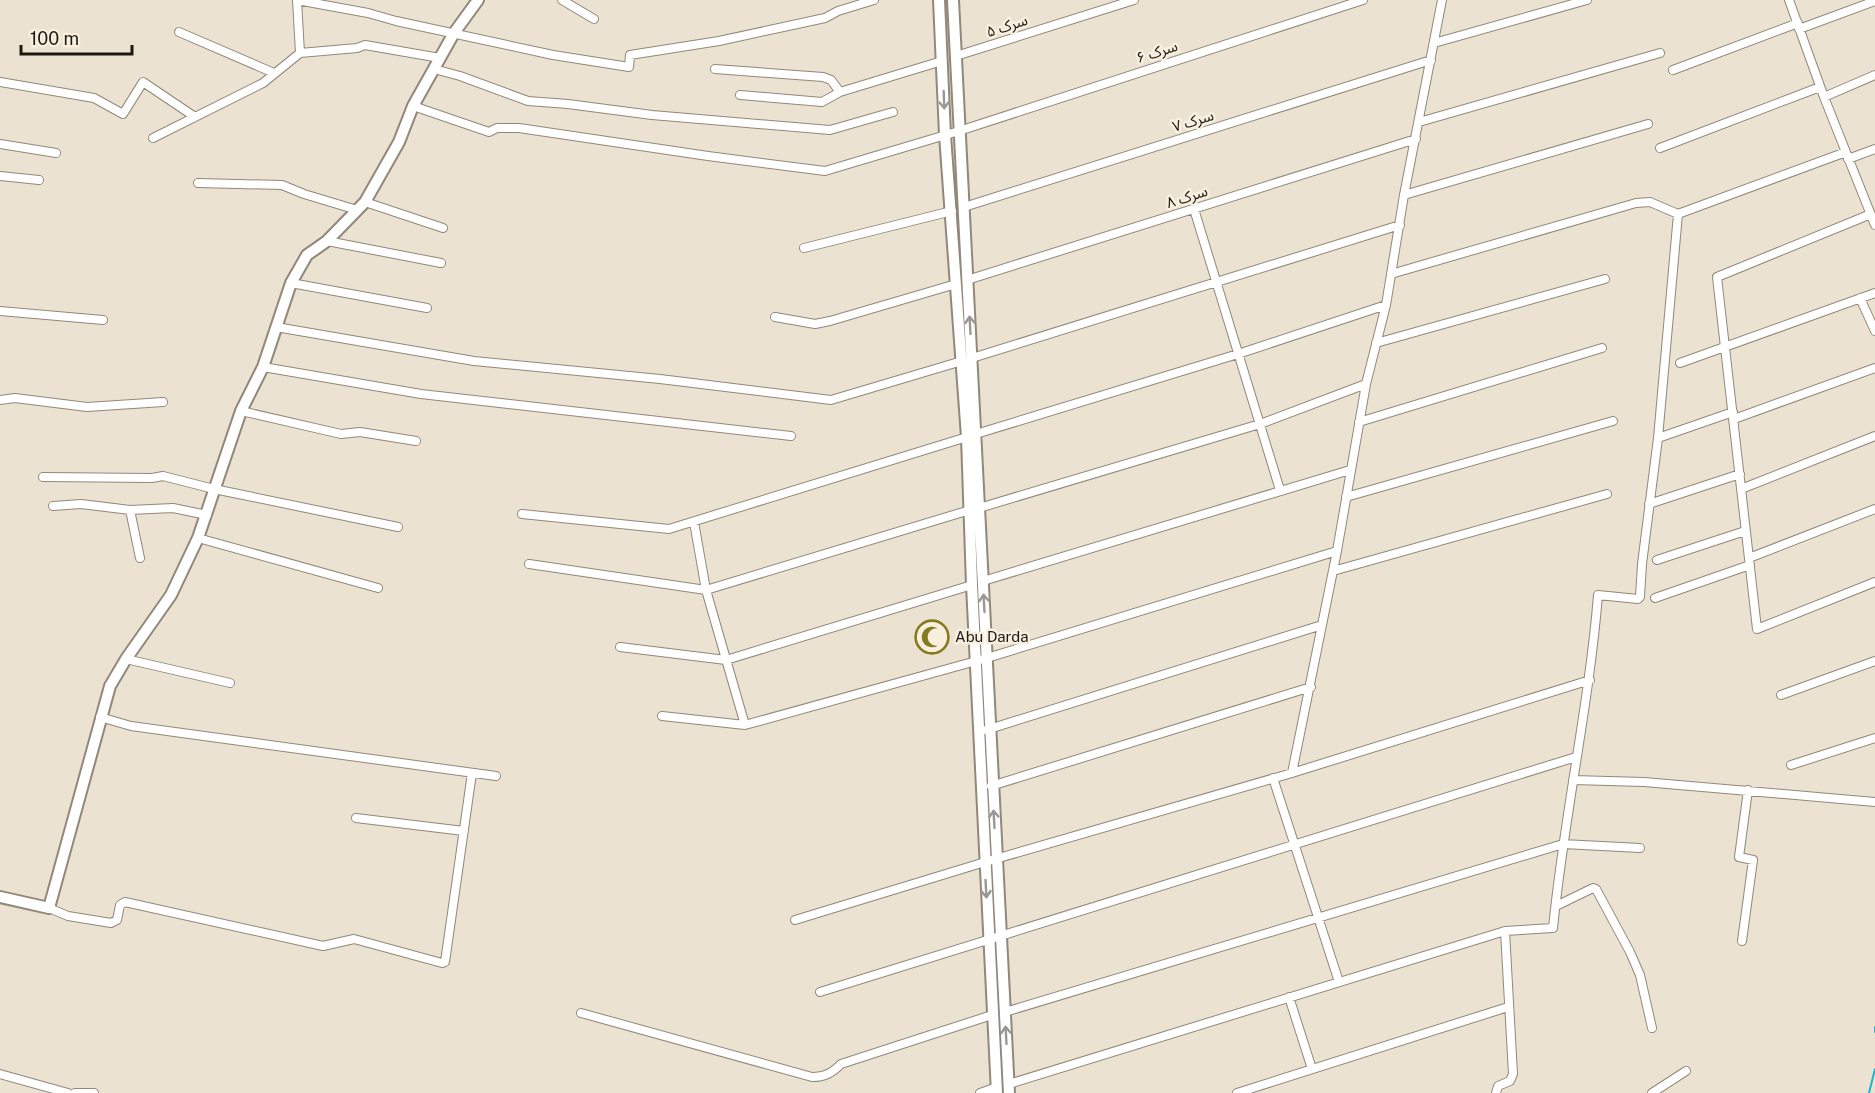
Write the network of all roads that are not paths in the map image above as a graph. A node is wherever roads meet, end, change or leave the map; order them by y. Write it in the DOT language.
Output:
graph roads {
  1 [pos="562,0"];
  2 [pos="874,0"];
  3 [pos="939,0"];
  4 [pos="953,0"];
  5 [pos="1134,0"];
  6 [pos="1363,0"];
  7 [pos="1442,0"];
  8 [pos="1587,0"];
  9 [pos="1789,0"];
  10 [pos="475,1"];
  11 [pos="1875,1"];
  12 [pos="594,19"];
  13 [pos="1799,26"];
  14 [pos="179,32"];
  15 [pos="454,33"];
  16 [pos="1434,43"];
  17 [pos="300,53"];
  18 [pos="1660,53"];
  19 [pos="956,56"];
  20 [pos="440,58"];
  21 [pos="1431,60"];
  22 [pos="942,61"];
  23 [pos="434,69"];
  24 [pos="715,69"];
  25 [pos="1673,70"];
  26 [pos="274,73"];
  27 [pos="1875,75"];
  28 [pos="0,82"];
  29 [pos="1820,87"];
  30 [pos="840,92"];
  31 [pos="740,95"];
  32 [pos="1824,97"];
  33 [pos="413,106"];
  34 [pos="893,112"];
  35 [pos="195,117"];
  36 [pos="1419,122"];
  37 [pos="1648,124"];
  38 [pos="959,131"];
  39 [pos="945,135"];
  40 [pos="153,138"];
  41 [pos="1416,139"];
  42 [pos="0,144"];
  43 [pos="1660,148"];
  44 [pos="1875,148"];
  45 [pos="56,153"];
  46 [pos="1847,155"];
  47 [pos="0,176"];
  48 [pos="39,180"];
  49 [pos="198,183"];
  50 [pos="1404,195"];
  51 [pos="361,206"];
  52 [pos="964,207"];
  53 [pos="1194,209"];
  54 [pos="952,211"];
  55 [pos="1678,214"];
  56 [pos="1871,214"];
  57 [pos="1875,223"];
  58 [pos="1400,225"];
  59 [pos="443,228"];
  60 [pos="327,241"];
  61 [pos="804,248"];
  62 [pos="441,263"];
  63 [pos="1391,274"];
  64 [pos="1605,279"];
  65 [pos="967,280"];
  66 [pos="291,283"];
  67 [pos="1217,283"];
  68 [pos="956,284"];
  69 [pos="1875,293"];
  70 [pos="1860,298"];
  71 [pos="1386,305"];
  72 [pos="427,308"];
  73 [pos="0,311"];
  74 [pos="776,316"];
  75 [pos="103,320"];
  76 [pos="276,327"];
  77 [pos="1875,331"];
  78 [pos="1376,343"];
  79 [pos="1602,348"];
  80 [pos="1724,348"];
  81 [pos="1238,354"];
  82 [pos="967,359"];
  83 [pos="1680,363"];
  84 [pos="263,367"];
  85 [pos="1875,368"];
  86 [pos="1366,384"];
  87 [pos="0,400"];
  88 [pos="163,402"];
  89 [pos="241,411"];
  90 [pos="1733,416"];
  91 [pos="1613,421"];
  92 [pos="1359,422"];
  93 [pos="1260,424"];
  94 [pos="971,435"];
  95 [pos="790,436"];
  96 [pos="1875,436"];
  97 [pos="1658,438"];
  98 [pos="416,441"];
  99 [pos="1350,470"];
  100 [pos="1740,474"];
  101 [pos="43,477"];
  102 [pos="214,489"];
  103 [pos="1742,489"];
  104 [pos="1280,490"];
  105 [pos="1607,494"];
  106 [pos="1346,497"];
  107 [pos="1649,504"];
  108 [pos="53,506"];
  109 [pos="975,509"];
  110 [pos="1875,509"];
  111 [pos="130,510"];
  112 [pos="522,514"];
  113 [pos="207,515"];
  114 [pos="694,522"];
  115 [pos="398,527"];
  116 [pos="1745,531"];
  117 [pos="198,538"];
  118 [pos="1337,551"];
  119 [pos="140,558"];
  120 [pos="1657,560"];
  121 [pos="1749,562"];
  122 [pos="529,564"];
  123 [pos="1333,571"];
  124 [pos="1875,582"];
  125 [pos="977,583"];
  126 [pos="378,588"];
  127 [pos="706,590"];
  128 [pos="1655,598"];
  129 [pos="1322,625"];
  130 [pos="620,647"];
  131 [pos="126,659"];
  132 [pos="982,659"];
  133 [pos="726,660"];
  134 [pos="1875,661"];
  135 [pos="1590,680"];
  136 [pos="230,683"];
  137 [pos="1311,687"];
  138 [pos="1781,695"];
  139 [pos="662,716"];
  140 [pos="100,717"];
  141 [pos="745,725"];
  142 [pos="985,730"];
  143 [pos="1875,738"];
  144 [pos="1576,757"];
  145 [pos="1791,765"];
  146 [pos="472,773"];
  147 [pos="1292,773"];
  148 [pos="495,776"];
  149 [pos="1273,778"];
  150 [pos="1573,780"];
  151 [pos="987,787"];
  152 [pos="1748,790"];
  153 [pos="1875,802"];
  154 [pos="356,818"];
  155 [pos="464,831"];
  156 [pos="1295,844"];
  157 [pos="1563,844"];
  158 [pos="1640,848"];
  159 [pos="996,858"];
  160 [pos="985,862"];
  161 [pos="0,897"];
  162 [pos="1556,906"];
  163 [pos="49,908"];
  164 [pos="1320,917"];
  165 [pos="795,920"];
  166 [pos="1505,931"];
  167 [pos="1000,936"];
  168 [pos="989,940"];
  169 [pos="1742,941"];
  170 [pos="1339,982"];
  171 [pos="820,992"];
  172 [pos="1289,997"];
  173 [pos="1508,1006"];
  174 [pos="1005,1012"];
  175 [pos="581,1013"];
  176 [pos="992,1015"];
  177 [pos="1652,1028"];
  178 [pos="1312,1069"];
  179 [pos="1686,1071"];
  180 [pos="0,1074"];
  181 [pos="1009,1088"];
  182 [pos="997,1090"];
  183 [pos="1241,1092"];
  184 [pos="69,1093"];
  185 [pos="75,1093"];
  186 [pos="94,1093"];
  187 [pos="980,1093"];
  188 [pos="1496,1093"];
  189 [pos="1652,1093"];
  1 -- 12 [label="street"];
  2 -- 15 [label="street"];
  3 -- 22 [label="street"];
  4 -- 19 [label="street"];
  5 -- 19 [label="street, سرک ۵"];
  6 -- 38 [label="street, سرک ۶"];
  7 -- 16 [label="street"];
  8 -- 16 [label="street"];
  9 -- 13 [label="street"];
  10 -- 15 [label="street"];
  11 -- 13 [label="street"];
  13 -- 25 [label="street"];
  13 -- 29 [label="street"];
  14 -- 26 [label="street"];
  15 -- 17 [label="street"];
  15 -- 20 [label="street"];
  16 -- 21 [label="street"];
  17 -- 20 [label="street"];
  17 -- 26 [label="street"];
  18 -- 36 [label="street"];
  19 -- 38 [label="street"];
  20 -- 23 [label="street"];
  21 -- 36 [label="street"];
  21 -- 52 [label="street, سرک ۷"];
  22 -- 30 [label="street"];
  22 -- 39 [label="street, one-way"];
  23 -- 33 [label="street"];
  23 -- 34 [label="street"];
  24 -- 30 [label="street"];
  26 -- 35 [label="street"];
  27 -- 32 [label="street"];
  28 -- 35 [label="street"];
  29 -- 32 [label="street"];
  29 -- 43 [label="street"];
  30 -- 31 [label="street"];
  32 -- 46 [label="street"];
  33 -- 39 [label="street, سرک ۶"];
  33 -- 51 [label="street"];
  35 -- 40 [label="street"];
  36 -- 41 [label="street"];
  37 -- 50 [label="street"];
  38 -- 39 [label="street, سرک ۶"];
  38 -- 52 [label="street"];
  39 -- 54 [label="street"];
  41 -- 50 [label="street"];
  41 -- 53 [label="street, سرک ۸"];
  42 -- 45 [label="street"];
  44 -- 46 [label="street"];
  46 -- 55 [label="street"];
  46 -- 56 [label="street"];
  47 -- 48 [label="street"];
  49 -- 51 [label="street"];
  50 -- 58 [label="street"];
  51 -- 59 [label="street"];
  51 -- 60 [label="street"];
  52 -- 65 [label="street"];
  53 -- 65 [label="street, سرک ۸"];
  53 -- 67 [label="street"];
  54 -- 61 [label="street"];
  54 -- 68 [label="street"];
  55 -- 63 [label="street"];
  55 -- 97 [label="street"];
  56 -- 57 [label="street"];
  56 -- 80 [label="street"];
  58 -- 63 [label="street"];
  58 -- 67 [label="street"];
  60 -- 62 [label="street"];
  60 -- 66 [label="street"];
  63 -- 71 [label="street"];
  64 -- 78 [label="street"];
  82 -- 65 [label="street, one-way"];
  66 -- 72 [label="street"];
  66 -- 76 [label="street"];
  67 -- 81 [label="street"];
  67 -- 82 [label="street"];
  68 -- 74 [label="street"];
  68 -- 82 [label="street"];
  69 -- 70 [label="street"];
  70 -- 77 [label="street"];
  70 -- 80 [label="street"];
  71 -- 78 [label="street"];
  71 -- 81 [label="street"];
  73 -- 75 [label="street"];
  76 -- 82 [label="street"];
  76 -- 84 [label="street"];
  78 -- 86 [label="street"];
  79 -- 92 [label="street"];
  80 -- 83 [label="street"];
  80 -- 90 [label="street"];
  81 -- 93 [label="street"];
  81 -- 94 [label="street"];
  82 -- 94 [label="street"];
  84 -- 89 [label="street"];
  84 -- 95 [label="street"];
  85 -- 90 [label="street"];
  86 -- 92 [label="street"];
  86 -- 93 [label="street"];
  87 -- 88 [label="street"];
  89 -- 98 [label="street"];
  89 -- 102 [label="street"];
  90 -- 97 [label="street"];
  90 -- 100 [label="street"];
  91 -- 106 [label="street"];
  92 -- 99 [label="street"];
  93 -- 104 [label="street"];
  93 -- 109 [label="street"];
  94 -- 109 [label="street"];
  94 -- 114 [label="street"];
  96 -- 103 [label="street"];
  97 -- 107 [label="street"];
  99 -- 104 [label="street"];
  99 -- 106 [label="street"];
  100 -- 103 [label="street"];
  100 -- 107 [label="street"];
  101 -- 102 [label="street"];
  102 -- 113 [label="street"];
  102 -- 115 [label="street"];
  103 -- 116 [label="street"];
  104 -- 125 [label="street"];
  105 -- 123 [label="street"];
  106 -- 118 [label="street"];
  107 -- 135 [label="street"];
  108 -- 111 [label="street"];
  109 -- 125 [label="street"];
  109 -- 127 [label="street"];
  110 -- 121 [label="street"];
  111 -- 113 [label="street"];
  111 -- 119 [label="street"];
  112 -- 114 [label="street"];
  113 -- 117 [label="street"];
  114 -- 127 [label="street"];
  116 -- 120 [label="street"];
  116 -- 121 [label="street"];
  117 -- 126 [label="street"];
  117 -- 131 [label="street"];
  118 -- 123 [label="street"];
  118 -- 132 [label="street"];
  121 -- 124 [label="street"];
  121 -- 128 [label="street"];
  122 -- 127 [label="street"];
  123 -- 129 [label="street"];
  125 -- 132 [label="street"];
  125 -- 133 [label="street"];
  127 -- 133 [label="street"];
  129 -- 137 [label="street"];
  129 -- 142 [label="street"];
  130 -- 133 [label="street"];
  131 -- 136 [label="street"];
  131 -- 140 [label="street"];
  132 -- 141 [label="street"];
  132 -- 142 [label="street"];
  133 -- 141 [label="street"];
  134 -- 138 [label="street"];
  135 -- 144 [label="street"];
  135 -- 147 [label="street"];
  137 -- 147 [label="street"];
  137 -- 151 [label="street"];
  139 -- 141 [label="street"];
  140 -- 146 [label="street"];
  140 -- 163 [label="street"];
  142 -- 151 [label="street"];
  143 -- 145 [label="street"];
  144 -- 150 [label="street"];
  144 -- 156 [label="street"];
  146 -- 148 [label="street"];
  146 -- 155 [label="street"];
  147 -- 149 [label="street"];
  149 -- 156 [label="street"];
  149 -- 159 [label="street"];
  150 -- 152 [label="street"];
  150 -- 157 [label="street"];
  159 -- 151 [label="street, one-way"];
  151 -- 160 [label="street"];
  152 -- 153 [label="street"];
  152 -- 169 [label="street"];
  154 -- 155 [label="street"];
  155 -- 163 [label="street"];
  156 -- 164 [label="street"];
  156 -- 167 [label="street"];
  157 -- 158 [label="street"];
  157 -- 162 [label="street"];
  157 -- 164 [label="street"];
  159 -- 160 [label="street"];
  159 -- 167 [label="street"];
  160 -- 165 [label="street"];
  160 -- 168 [label="street, one-way"];
  161 -- 163 [label="street"];
  162 -- 166 [label="street"];
  162 -- 177 [label="street"];
  164 -- 170 [label="street"];
  164 -- 174 [label="street"];
  166 -- 170 [label="street"];
  166 -- 173 [label="street"];
  167 -- 168 [label="street"];
  167 -- 174 [label="street"];
  168 -- 171 [label="street"];
  168 -- 176 [label="street"];
  170 -- 172 [label="street"];
  172 -- 178 [label="street"];
  172 -- 181 [label="street"];
  173 -- 178 [label="street"];
  173 -- 188 [label="street"];
  181 -- 174 [label="street, one-way"];
  175 -- 176 [label="street"];
  176 -- 182 [label="street"];
  178 -- 183 [label="street"];
  179 -- 189 [label="street"];
  180 -- 184 [label="street"];
  182 -- 187 [label="street"];
  185 -- 186 [label="street"];
}
